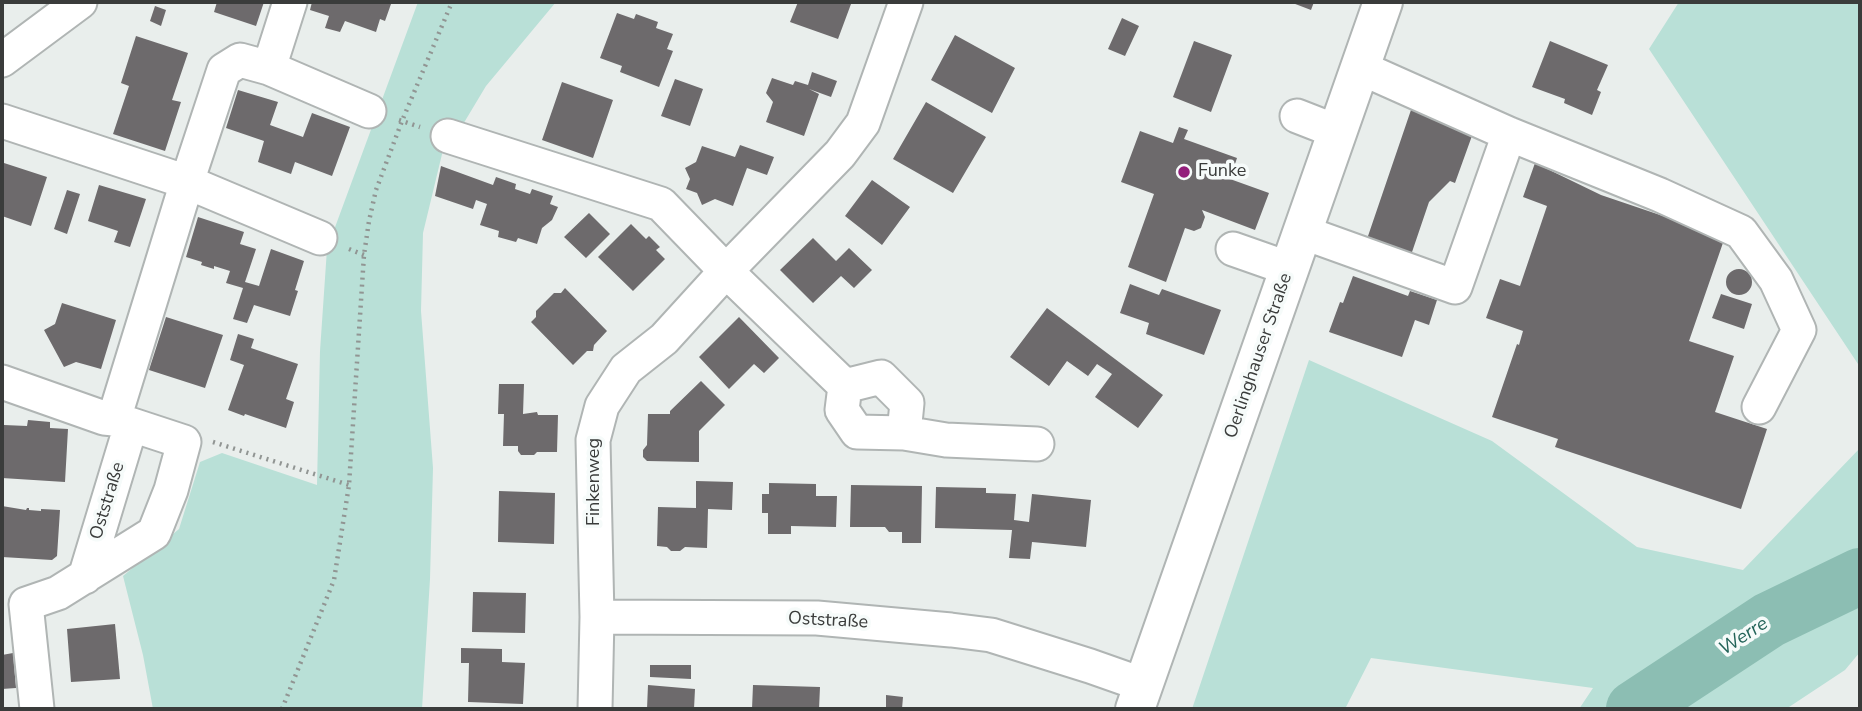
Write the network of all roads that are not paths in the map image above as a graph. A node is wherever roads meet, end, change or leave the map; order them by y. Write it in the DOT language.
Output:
graph roads {
  1 [pos="80,2"];
  2 [pos="290,2"];
  3 [pos="906,2"];
  4 [pos="1383,2"];
  5 [pos="2,60"];
  6 [pos="269,68"];
  7 [pos="1360,68"];
  8 [pos="369,111"];
  9 [pos="1297,116"];
  10 [pos="2,121"];
  11 [pos="1338,132"];
  12 [pos="1509,134"];
  13 [pos="448,136"];
  14 [pos="187,182"];
  15 [pos="1302,232"];
  16 [pos="320,237"];
  17 [pos="1233,249"];
  18 [pos="1290,270"];
  19 [pos="726,271"];
  20 [pos="2,382"];
  21 [pos="845,386"];
  22 [pos="1759,407"];
  23 [pos="123,422"];
  24 [pos="904,433"];
  25 [pos="1037,444"];
  26 [pos="85,577"];
  27 [pos="597,617"];
  28 [pos="1139,697"];
  29 [pos="37,709"];
  30 [pos="595,709"];
  1 -- 5 [label="street"];
  2 -- 6 [label="street"];
  3 -- 19 [label="street, Finkenweg"];
  4 -- 7 [label="main road, Oerlinghauser Straße"];
  6 -- 8 [label="street, Oststraße"];
  6 -- 14 [label="street, Oststraße"];
  7 -- 11 [label="main road, Oerlinghauser Straße"];
  7 -- 12 [label="street"];
  9 -- 11 [label="street"];
  10 -- 14 [label="street"];
  11 -- 15 [label="main road, Oerlinghauser Straße"];
  12 -- 15 [label="street"];
  12 -- 22 [label="street"];
  13 -- 19 [label="street"];
  14 -- 16 [label="street"];
  14 -- 23 [label="street, Oststraße"];
  15 -- 18 [label="main road, Oerlinghauser Straße"];
  17 -- 18 [label="street"];
  18 -- 28 [label="main road, Oerlinghauser Straße"];
  19 -- 21 [label="street"];
  19 -- 27 [label="street, Finkenweg"];
  20 -- 23 [label="street"];
  21 -- 24 [label="street"];
  21 -- 24 [label="street"];
  23 -- 26 [label="street, Oststraße"];
  23 -- 26 [label="street, Oststraße"];
  24 -- 25 [label="street"];
  26 -- 29 [label="street, Oststraße"];
  27 -- 28 [label="street, Oststraße"];
  27 -- 30 [label="street"];
}
